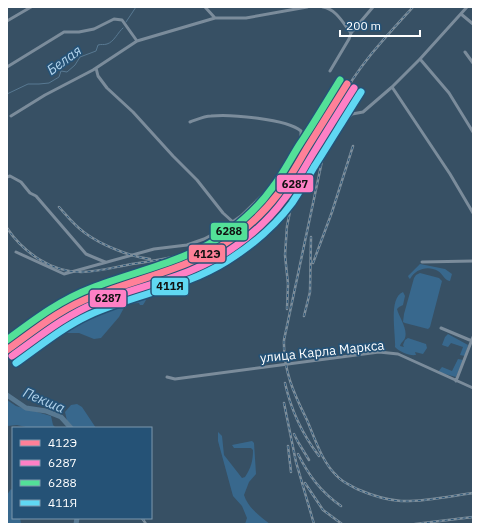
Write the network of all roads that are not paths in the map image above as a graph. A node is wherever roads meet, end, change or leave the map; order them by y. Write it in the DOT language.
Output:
graph roads {
  1 [pos="32,7"];
  2 [pos="205,7"];
  3 [pos="308,7"];
  4 [pos="325,7"];
  5 [pos="373,7"];
  6 [pos="467,7"];
  7 [pos="460,14"];
  8 [pos="215,18"];
  9 [pos="7,21"];
  10 [pos="473,24"];
  11 [pos="351,33"];
  12 [pos="137,41"];
  13 [pos="465,52"];
  14 [pos="420,59"];
  15 [pos="473,63"];
  16 [pos="7,67"];
  17 [pos="96,68"];
  18 [pos="330,71"];
  19 [pos="392,87"];
  20 [pos="11,116"];
  21 [pos="190,122"];
  22 [pos="473,132"];
  23 [pos="311,159"];
  24 [pos="7,177"];
  25 [pos="473,213"];
  26 [pos="233,222"];
  27 [pos="16,252"];
  28 [pos="473,261"];
  29 [pos="105,262"];
  30 [pos="422,262"];
  31 [pos="441,328"];
  32 [pos="473,339"];
  33 [pos="167,377"];
  34 [pos="456,381"];
  35 [pos="473,388"];
  1 -- 9 [label="street"];
  2 -- 8 [label="street"];
  3 -- 8 [label="street"];
  4 -- 11 [label="street"];
  5 -- 11 [label="street"];
  6 -- 7 [label="street"];
  7 -- 10 [label="street"];
  7 -- 14 [label="street"];
  8 -- 12 [label="street"];
  11 -- 18 [label="street"];
  12 -- 16 [label="street"];
  12 -- 17 [label="street"];
  13 -- 15 [label="street"];
  14 -- 19 [label="street"];
  14 -- 22 [label="street"];
  17 -- 20 [label="street"];
  17 -- 26 [label="street"];
  19 -- 23 [label="street"];
  19 -- 25 [label="street"];
  21 -- 26 [label="street"];
  24 -- 29 [label="street"];
  26 -- 29 [label="street"];
  27 -- 29 [label="street"];
  28 -- 30 [label="street"];
  31 -- 32 [label="street"];
  32 -- 34 [label="street"];
  33 -- 34 [label="street, улица Карла Маркса"];
  34 -- 35 [label="street, улица Карла Маркса"];
}
